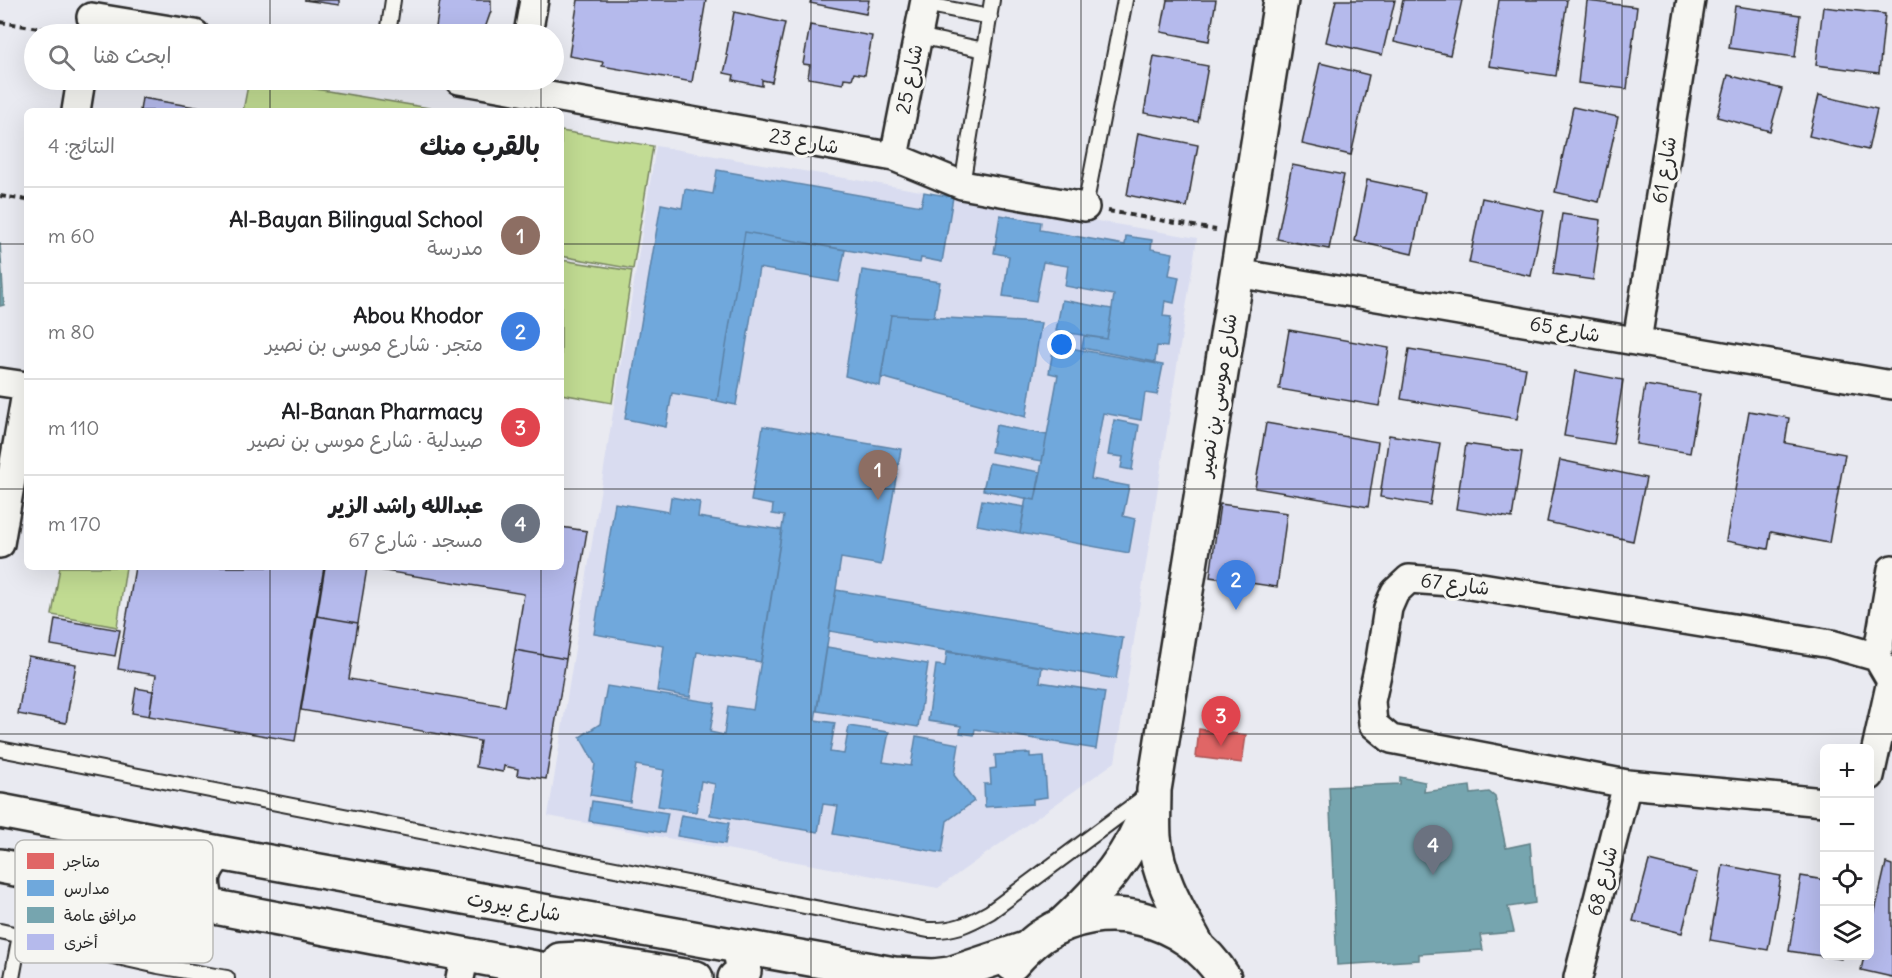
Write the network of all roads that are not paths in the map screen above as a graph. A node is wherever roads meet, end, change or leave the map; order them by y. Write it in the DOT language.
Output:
graph roads {
  1 [pos="393,0"];
  2 [pos="534,0"];
  3 [pos="992,0"];
  4 [pos="1125,0"];
  5 [pos="1281,0"];
  6 [pos="1691,0"];
  7 [pos="925,2"];
  8 [pos="990,17"];
  9 [pos="88,21"];
  10 [pos="113,24"];
  11 [pos="389,24"];
  12 [pos="530,24"];
  13 [pos="918,36"];
  14 [pos="984,50"];
  15 [pos="79,90"];
  16 [pos="545,90"];
  17 [pos="76,108"];
  18 [pos="894,157"];
  19 [pos="962,185"];
  20 [pos="1085,207"];
  21 [pos="1237,273"];
  22 [pos="1637,341"];
  23 [pos="0,382"];
  24 [pos="1892,385"];
  25 [pos="24,386"];
  26 [pos="24,404"];
  27 [pos="0,539"];
  28 [pos="1892,569"];
  29 [pos="1877,657"];
  30 [pos="0,749"];
  31 [pos="1874,754"];
  32 [pos="1626,784"];
  33 [pos="1154,790"];
  34 [pos="1820,802"];
  35 [pos="2,810"];
  36 [pos="153,840"];
  37 [pos="213,852"];
  38 [pos="219,853"];
  39 [pos="213,859"];
  40 [pos="0,866"];
  41 [pos="15,869"];
  42 [pos="213,907"];
  43 [pos="1062,925"];
  44 [pos="0,931"];
  45 [pos="15,934"];
  46 [pos="1025,949"];
  47 [pos="15,962"];
  48 [pos="737,962"];
  49 [pos="124,963"];
  50 [pos="508,963"];
  51 [pos="462,967"];
  52 [pos="1217,967"];
  53 [pos="157,972"];
  54 [pos="12,978"];
  55 [pos="227,978"];
  56 [pos="588,978"];
  57 [pos="696,978"];
  58 [pos="1002,978"];
  59 [pos="1578,978"];
  1 -- 11 [label="lane"];
  2 -- 12 [label="street"];
  3 -- 8 [label="lane"];
  4 -- 20 [label="lane"];
  5 -- 21 [label="main road, شارع موسى بن نصير"];
  6 -- 22 [label="street, شارع 61"];
  7 -- 8 [label="lane"];
  7 -- 13 [label="street, شارع 25"];
  8 -- 14 [label="lane"];
  9 -- 10 [label="street"];
  13 -- 14 [label="lane"];
  13 -- 18 [label="street, شارع 25"];
  14 -- 19 [label="lane"];
  15 -- 17 [label="street"];
  16 -- 18 [label="street, شارع 23"];
  18 -- 19 [label="street, شارع 23"];
  19 -- 20 [label="street, شارع 23"];
  21 -- 22 [label="street, شارع 65"];
  21 -- 33 [label="main road, شارع موسى بن نصير"];
  22 -- 24 [label="street, شارع 65"];
  23 -- 25 [label="street"];
  26 -- 27 [label="street"];
  28 -- 29 [label="street"];
  29 -- 31 [label="street"];
  29 -- 32 [label="street, شارع 67"];
  30 -- 33 [label="lane"];
  32 -- 34 [label="street, شارع 67"];
  32 -- 59 [label="street, شارع 68"];
  33 -- 43 [label="main road, شارع موسى بن نصير"];
  33 -- 52 [label="main road, شارع موسى بن نصير"];
  35 -- 36 [label="main road, شارع بيروت"];
  37 -- 38 [label="main road, شارع بيروت"];
  38 -- 39 [label="main road"];
  38 -- 48 [label="main road, شارع بيروت"];
  40 -- 41 [label="main road"];
  42 -- 51 [label="main road"];
  43 -- 46 [label="main road"];
  43 -- 52 [label="main road"];
  44 -- 45 [label="lane"];
  46 -- 48 [label="main road, شارع بيروت"];
  46 -- 58 [label="main road"];
  47 -- 54 [label="lane"];
  49 -- 53 [label="lane"];
  50 -- 51 [label="main road"];
  50 -- 56 [label="main road"];
  50 -- 57 [label="main road"];
  53 -- 55 [label="lane"];
}
